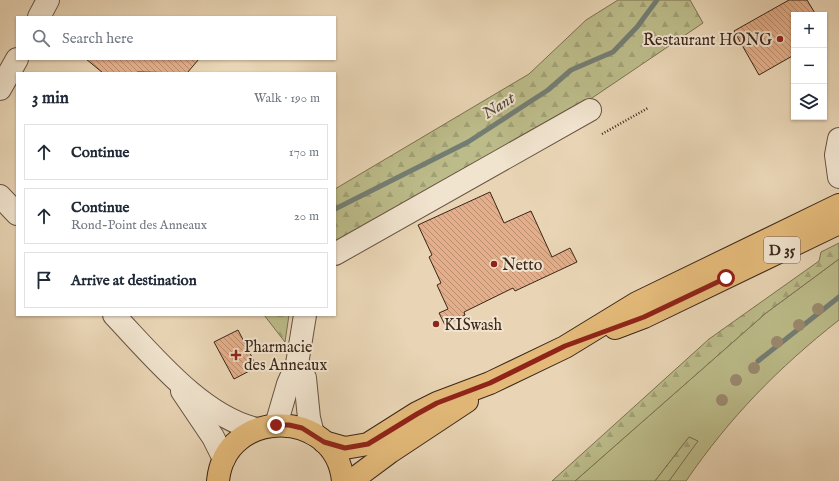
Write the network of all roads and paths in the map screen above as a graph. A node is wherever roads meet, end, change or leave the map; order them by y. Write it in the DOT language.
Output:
graph roads {
  1 [pos="48,0"];
  2 [pos="40,16"];
  3 [pos="16,60"];
  4 [pos="0,90"];
  5 [pos="648,108"];
  6 [pos="590,110"];
  7 [pos="602,134"];
  8 [pos="839,139"];
  9 [pos="839,177"];
  10 [pos="0,196"];
  11 [pos="839,205"];
  12 [pos="16,213"];
  13 [pos="839,223"];
  14 [pos="336,253"];
  15 [pos="115,316"];
  16 [pos="305,316"];
  17 [pos="565,346"];
  18 [pos="297,364"];
  19 [pos="177,383"];
  20 [pos="490,383"];
  21 [pos="267,427"];
  22 [pos="319,438"];
  23 [pos="224,459"];
  24 [pos="218,481"];
  25 [pos="343,481"];
  26 [pos="351,481"];
  1 -- 2 [label="street"];
  3 -- 4 [label="street"];
  5 -- 7 [label="path"];
  6 -- 14 [label="street"];
  8 -- 9 [label="street"];
  10 -- 12 [label="street"];
  11 -- 17 [label="main road, D 35"];
  13 -- 17 [label="main road, D 35"];
  15 -- 19 [label="street"];
  16 -- 18 [label="street"];
  17 -- 20 [label="main road, D 35"];
  18 -- 21 [label="street"];
  18 -- 22 [label="street"];
  19 -- 21 [label="street"];
  19 -- 23 [label="street"];
  20 -- 22 [label="main road, D 35"];
  20 -- 26 [label="main road, D 35"];
  21 -- 22 [label="main road"];
  21 -- 23 [label="main road"];
  22 -- 25 [label="main road"];
  23 -- 24 [label="main road"];
}
